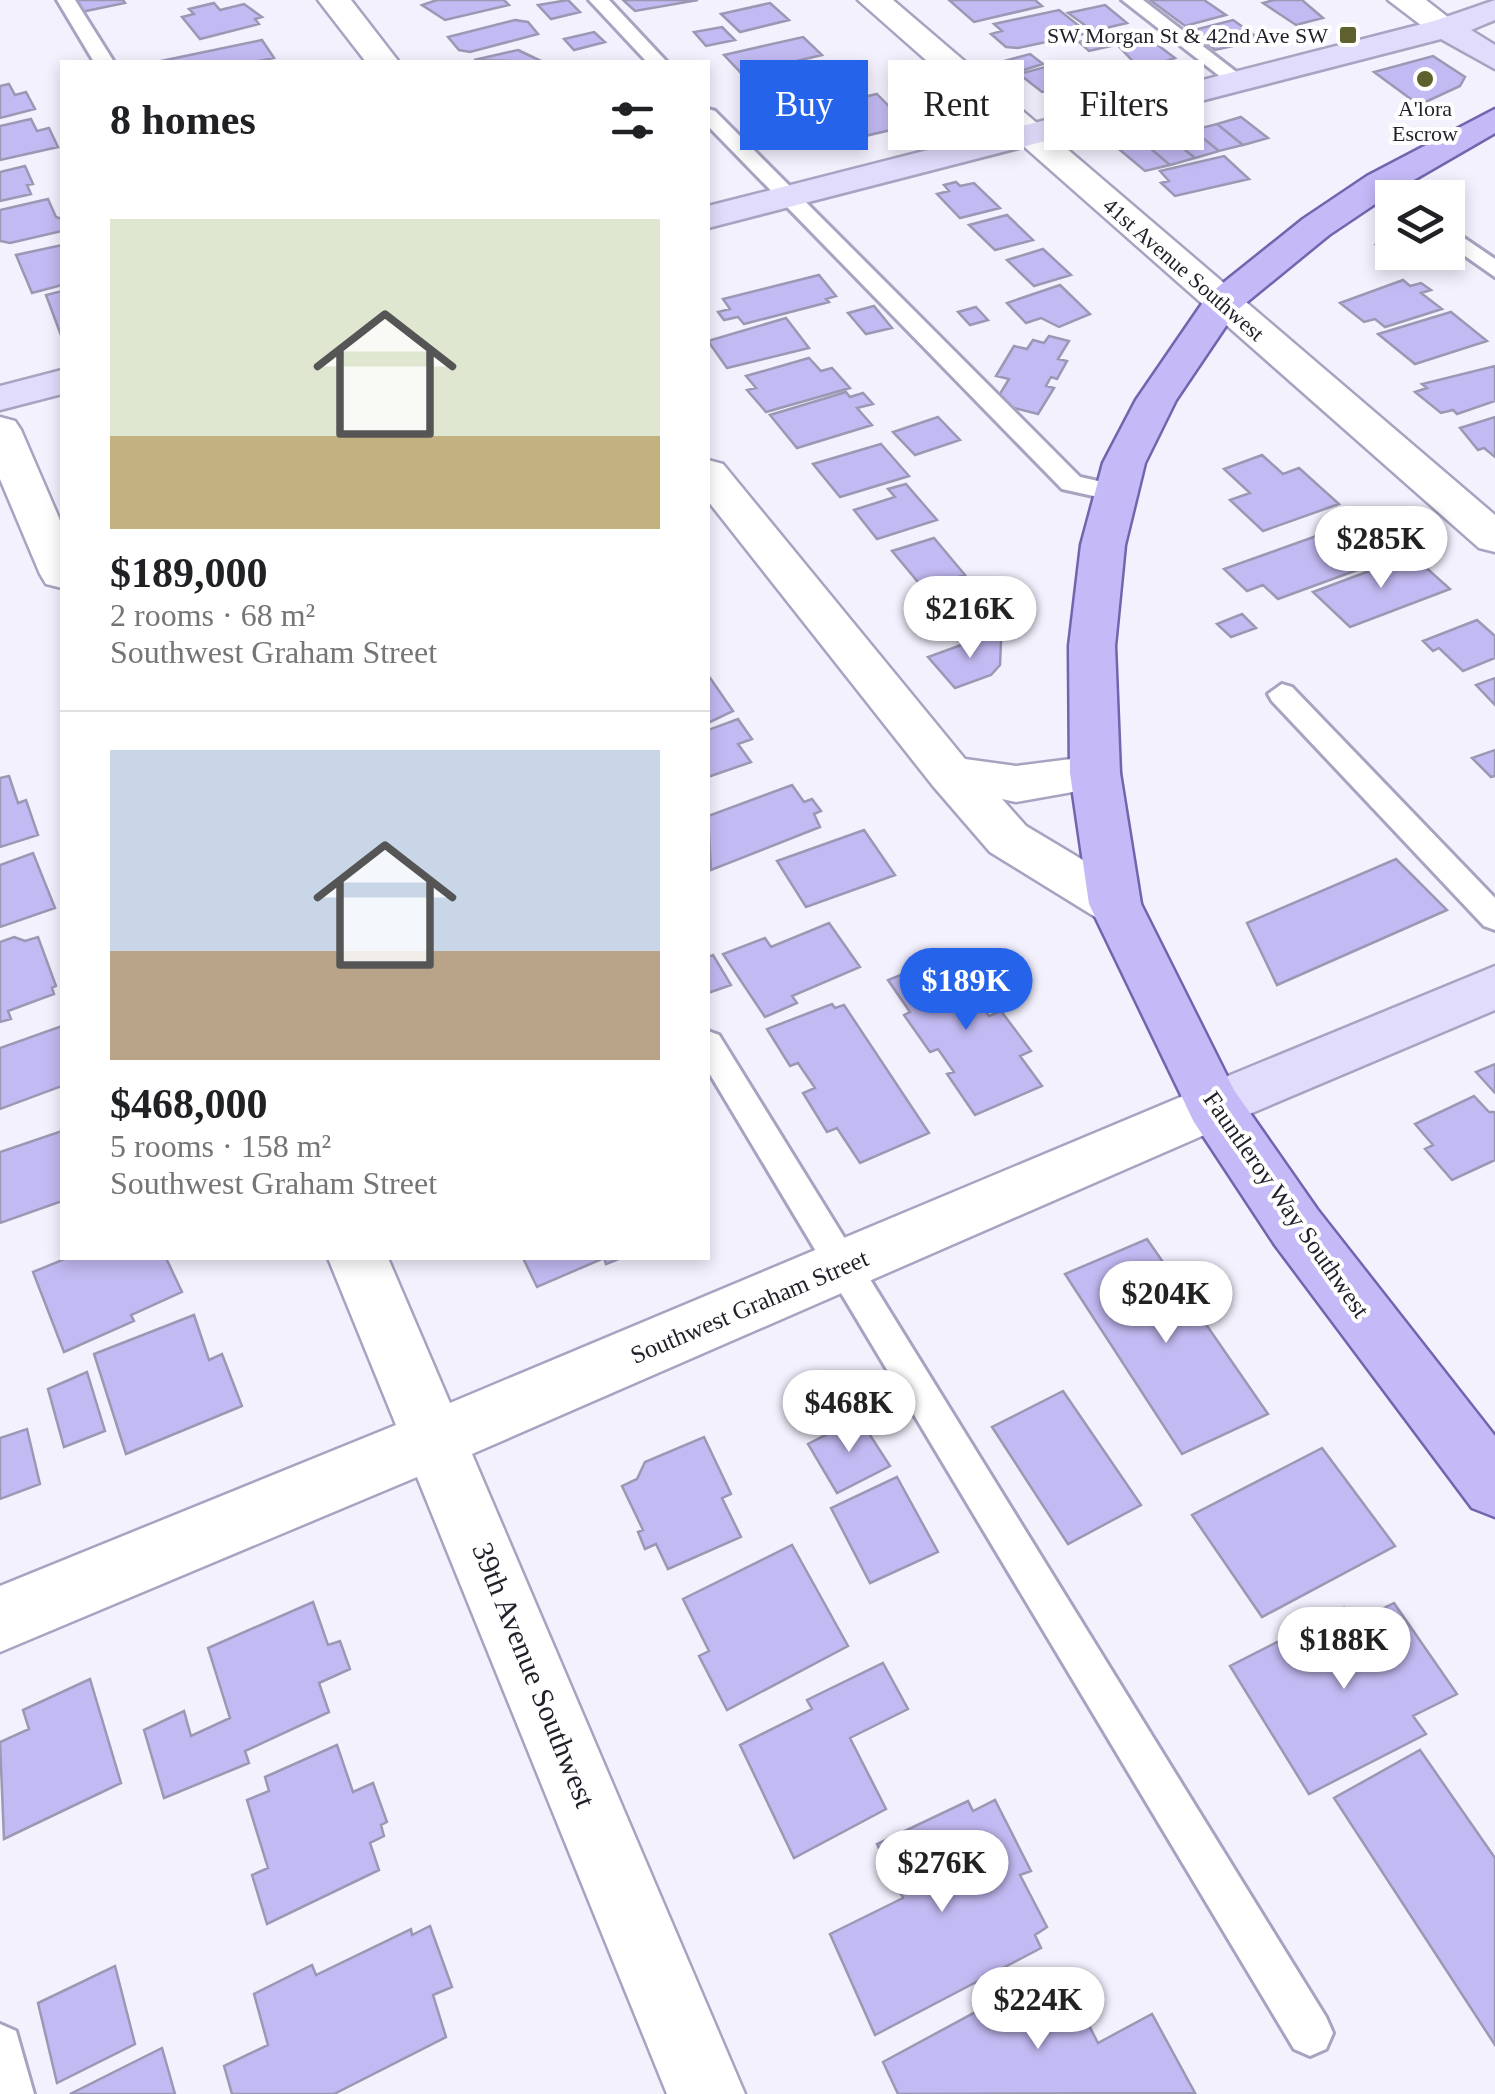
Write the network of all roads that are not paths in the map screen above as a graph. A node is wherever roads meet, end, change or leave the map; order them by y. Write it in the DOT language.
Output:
graph roads {
  1 [pos="66,0"];
  2 [pos="334,0"];
  3 [pos="598,0"];
  4 [pos="874,0"];
  5 [pos="1131,0"];
  6 [pos="1404,0"];
  7 [pos="1495,8"];
  8 [pos="1446,28"];
  9 [pos="1495,59"];
  10 [pos="103,60"];
  11 [pos="380,60"];
  12 [pos="655,60"];
  13 [pos="1238,82"];
  14 [pos="710,117"];
  15 [pos="1495,119"];
  16 [pos="1031,134"];
  17 [pos="1405,180"];
  18 [pos="786,197"];
  19 [pos="1375,198"];
  20 [pos="710,216"];
  21 [pos="1465,247"];
  22 [pos="1495,270"];
  23 [pos="1222,302"];
  24 [pos="60,383"];
  25 [pos="0,398"];
  26 [pos="0,430"];
  27 [pos="710,475"];
  28 [pos="1116,493"];
  29 [pos="1495,538"];
  30 [pos="60,569"];
  31 [pos="1282,694"];
  32 [pos="1095,773"];
  33 [pos="950,774"];
  34 [pos="1115,904"];
  35 [pos="1495,918"];
  36 [pos="1495,986"];
  37 [pos="710,1047"];
  38 [pos="1214,1106"];
  39 [pos="359,1260"];
  40 [pos="844,1265"];
  41 [pos="436,1439"];
  42 [pos="1495,1487"];
  43 [pos="0,1619"];
  44 [pos="1310,2033"];
  45 [pos="0,2047"];
  46 [pos="11,2094"];
  47 [pos="706,2094"];
  1 -- 10 [label="lane"];
  2 -- 11 [label="street"];
  3 -- 12 [label="lane"];
  4 -- 16 [label="street, 41st Avenue Southwest"];
  5 -- 13 [label="lane"];
  6 -- 8 [label="street"];
  7 -- 8 [label="street"];
  8 -- 9 [label="street"];
  8 -- 13 [label="street"];
  13 -- 16 [label="street"];
  14 -- 18 [label="lane"];
  15 -- 17 [label="main road, Fauntleroy Way Southwest"];
  16 -- 18 [label="street"];
  16 -- 23 [label="street, 41st Avenue Southwest"];
  18 -- 20 [label="street"];
  18 -- 28 [label="lane"];
  19 -- 23 [label="main road, Fauntleroy Way Southwest"];
  21 -- 22 [label="lane"];
  23 -- 28 [label="main road, Fauntleroy Way Southwest"];
  23 -- 29 [label="street, 41st Avenue Southwest"];
  24 -- 25 [label="street"];
  26 -- 30 [label="street"];
  27 -- 33 [label="street"];
  28 -- 32 [label="main road, Fauntleroy Way Southwest"];
  31 -- 35 [label="lane"];
  32 -- 33 [label="street"];
  32 -- 34 [label="main road, Fauntleroy Way Southwest"];
  33 -- 34 [label="street"];
  34 -- 38 [label="main road, Fauntleroy Way Southwest"];
  36 -- 38 [label="street, Southwest Graham Street"];
  37 -- 40 [label="lane"];
  38 -- 40 [label="street, Southwest Graham Street"];
  38 -- 42 [label="main road, Fauntleroy Way Southwest"];
  39 -- 41 [label="street, 39th Avenue Southwest"];
  40 -- 41 [label="street, Southwest Graham Street"];
  40 -- 44 [label="lane"];
  41 -- 43 [label="street, Southwest Graham Street"];
  41 -- 47 [label="street, 39th Avenue Southwest"];
  45 -- 46 [label="lane"];
}
